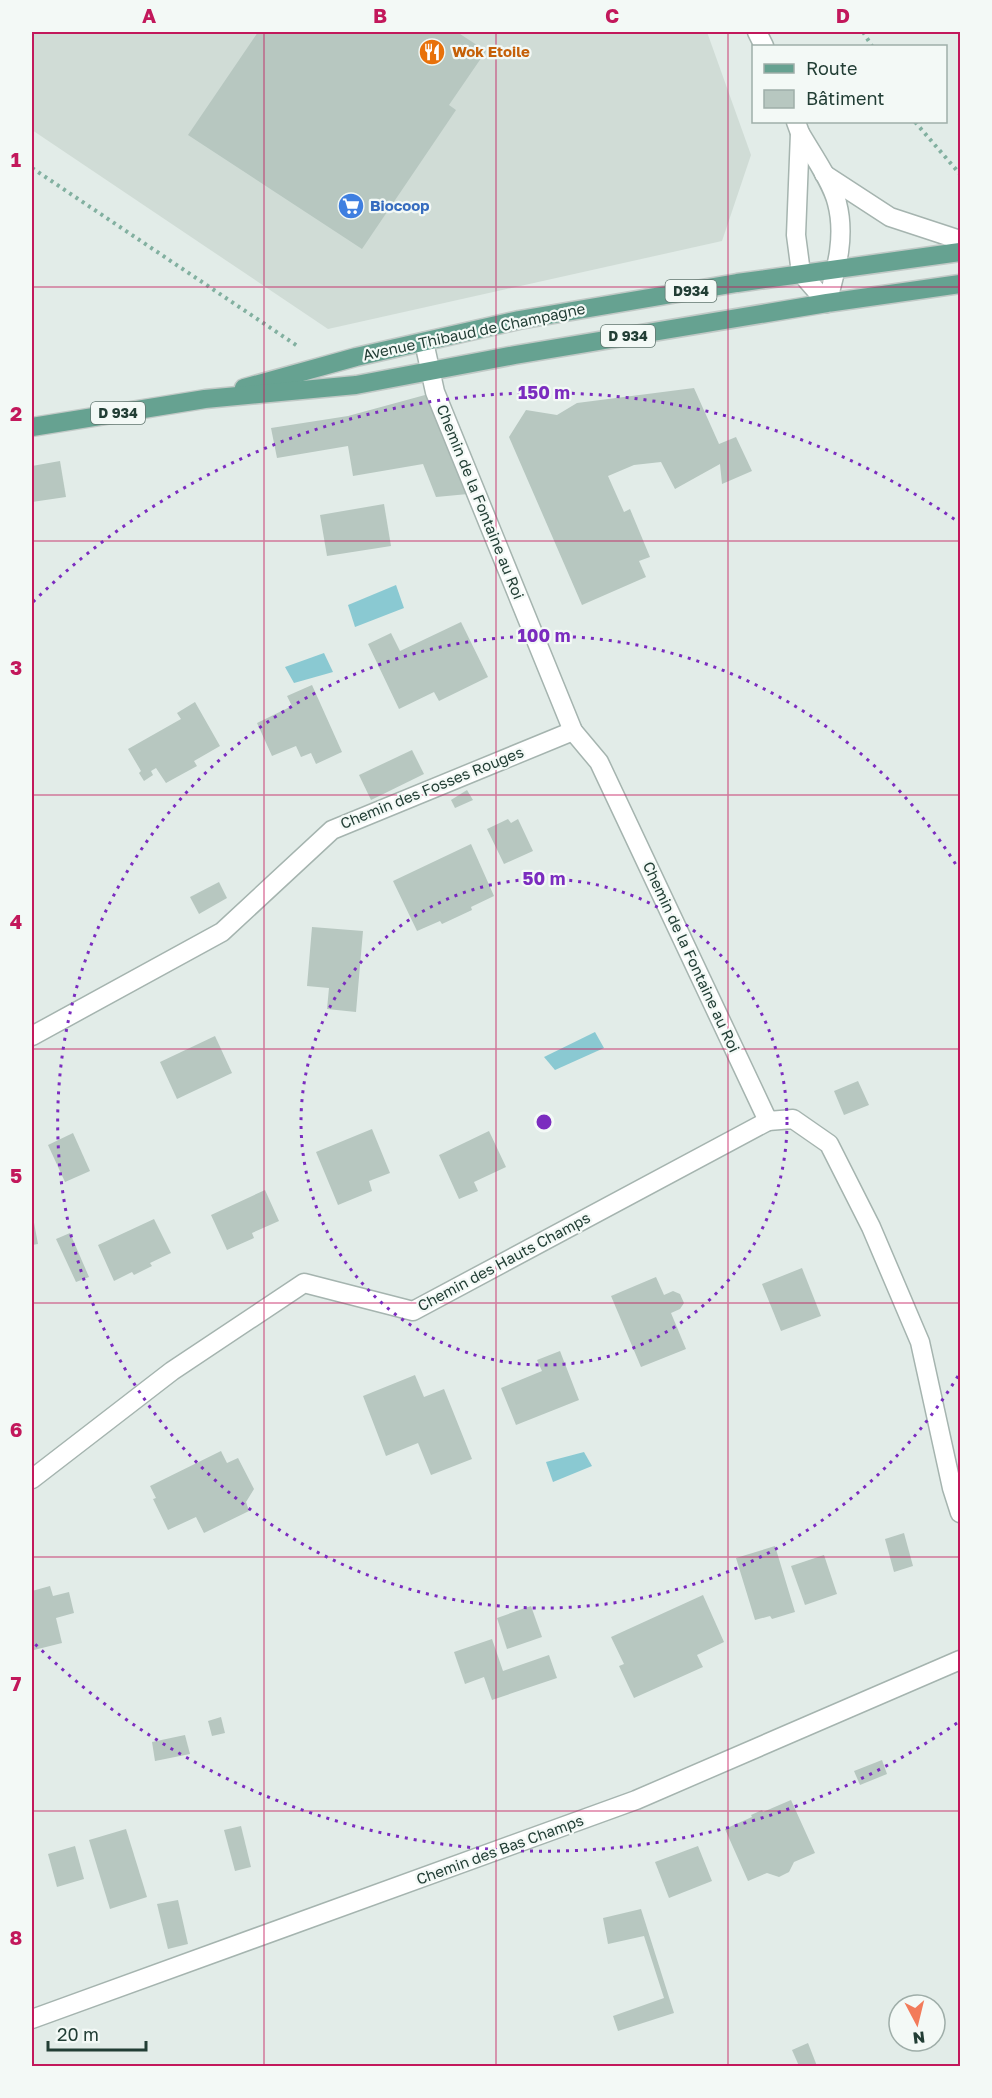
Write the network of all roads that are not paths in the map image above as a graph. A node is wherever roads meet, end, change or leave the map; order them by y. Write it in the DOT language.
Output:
graph roads {
  1 [pos="798,127"];
  2 [pos="824,174"];
  3 [pos="960,240"];
  4 [pos="960,252"];
  5 [pos="836,268"];
  6 [pos="801,273"];
  7 [pos="960,284"];
  8 [pos="826,303"];
  9 [pos="424,342"];
  10 [pos="430,371"];
  11 [pos="205,399"];
  12 [pos="32,427"];
  13 [pos="573,731"];
  14 [pos="32,1036"];
  15 [pos="768,1121"];
  16 [pos="32,1479"];
  17 [pos="960,1513"];
  18 [pos="960,1660"];
  19 [pos="32,2019"];
  1 -- 2 [label="street"];
  1 -- 6 [label="street"];
  2 -- 3 [label="street"];
  2 -- 5 [label="street"];
  4 -- 5 [label="main road, Avenue Thibaud de Champagne / D934"];
  5 -- 6 [label="main road, Avenue Thibaud de Champagne / D934"];
  5 -- 8 [label="street"];
  6 -- 8 [label="street"];
  6 -- 9 [label="main road, Avenue Thibaud de Champagne / D934"];
  7 -- 8 [label="main road, Avenue Thibaud de Champagne / D 934"];
  8 -- 10 [label="main road, Avenue Thibaud de Champagne / D 934"];
  9 -- 10 [label="street, Chemin de la Fontaine au Roi"];
  9 -- 11 [label="main road, Avenue Thibaud de Champagne / D934"];
  10 -- 11 [label="main road, Avenue Thibaud de Champagne / D 934"];
  10 -- 13 [label="street, Chemin de la Fontaine au Roi"];
  11 -- 12 [label="main road, Avenue Thibaud de Champagne / D 934"];
  13 -- 14 [label="street, Chemin des Fosses Rouges"];
  13 -- 15 [label="street, Chemin de la Fontaine au Roi"];
  15 -- 16 [label="street, Chemin des Hauts Champs"];
  15 -- 17 [label="street"];
  18 -- 19 [label="street, Chemin des Bas Champs"];
}
